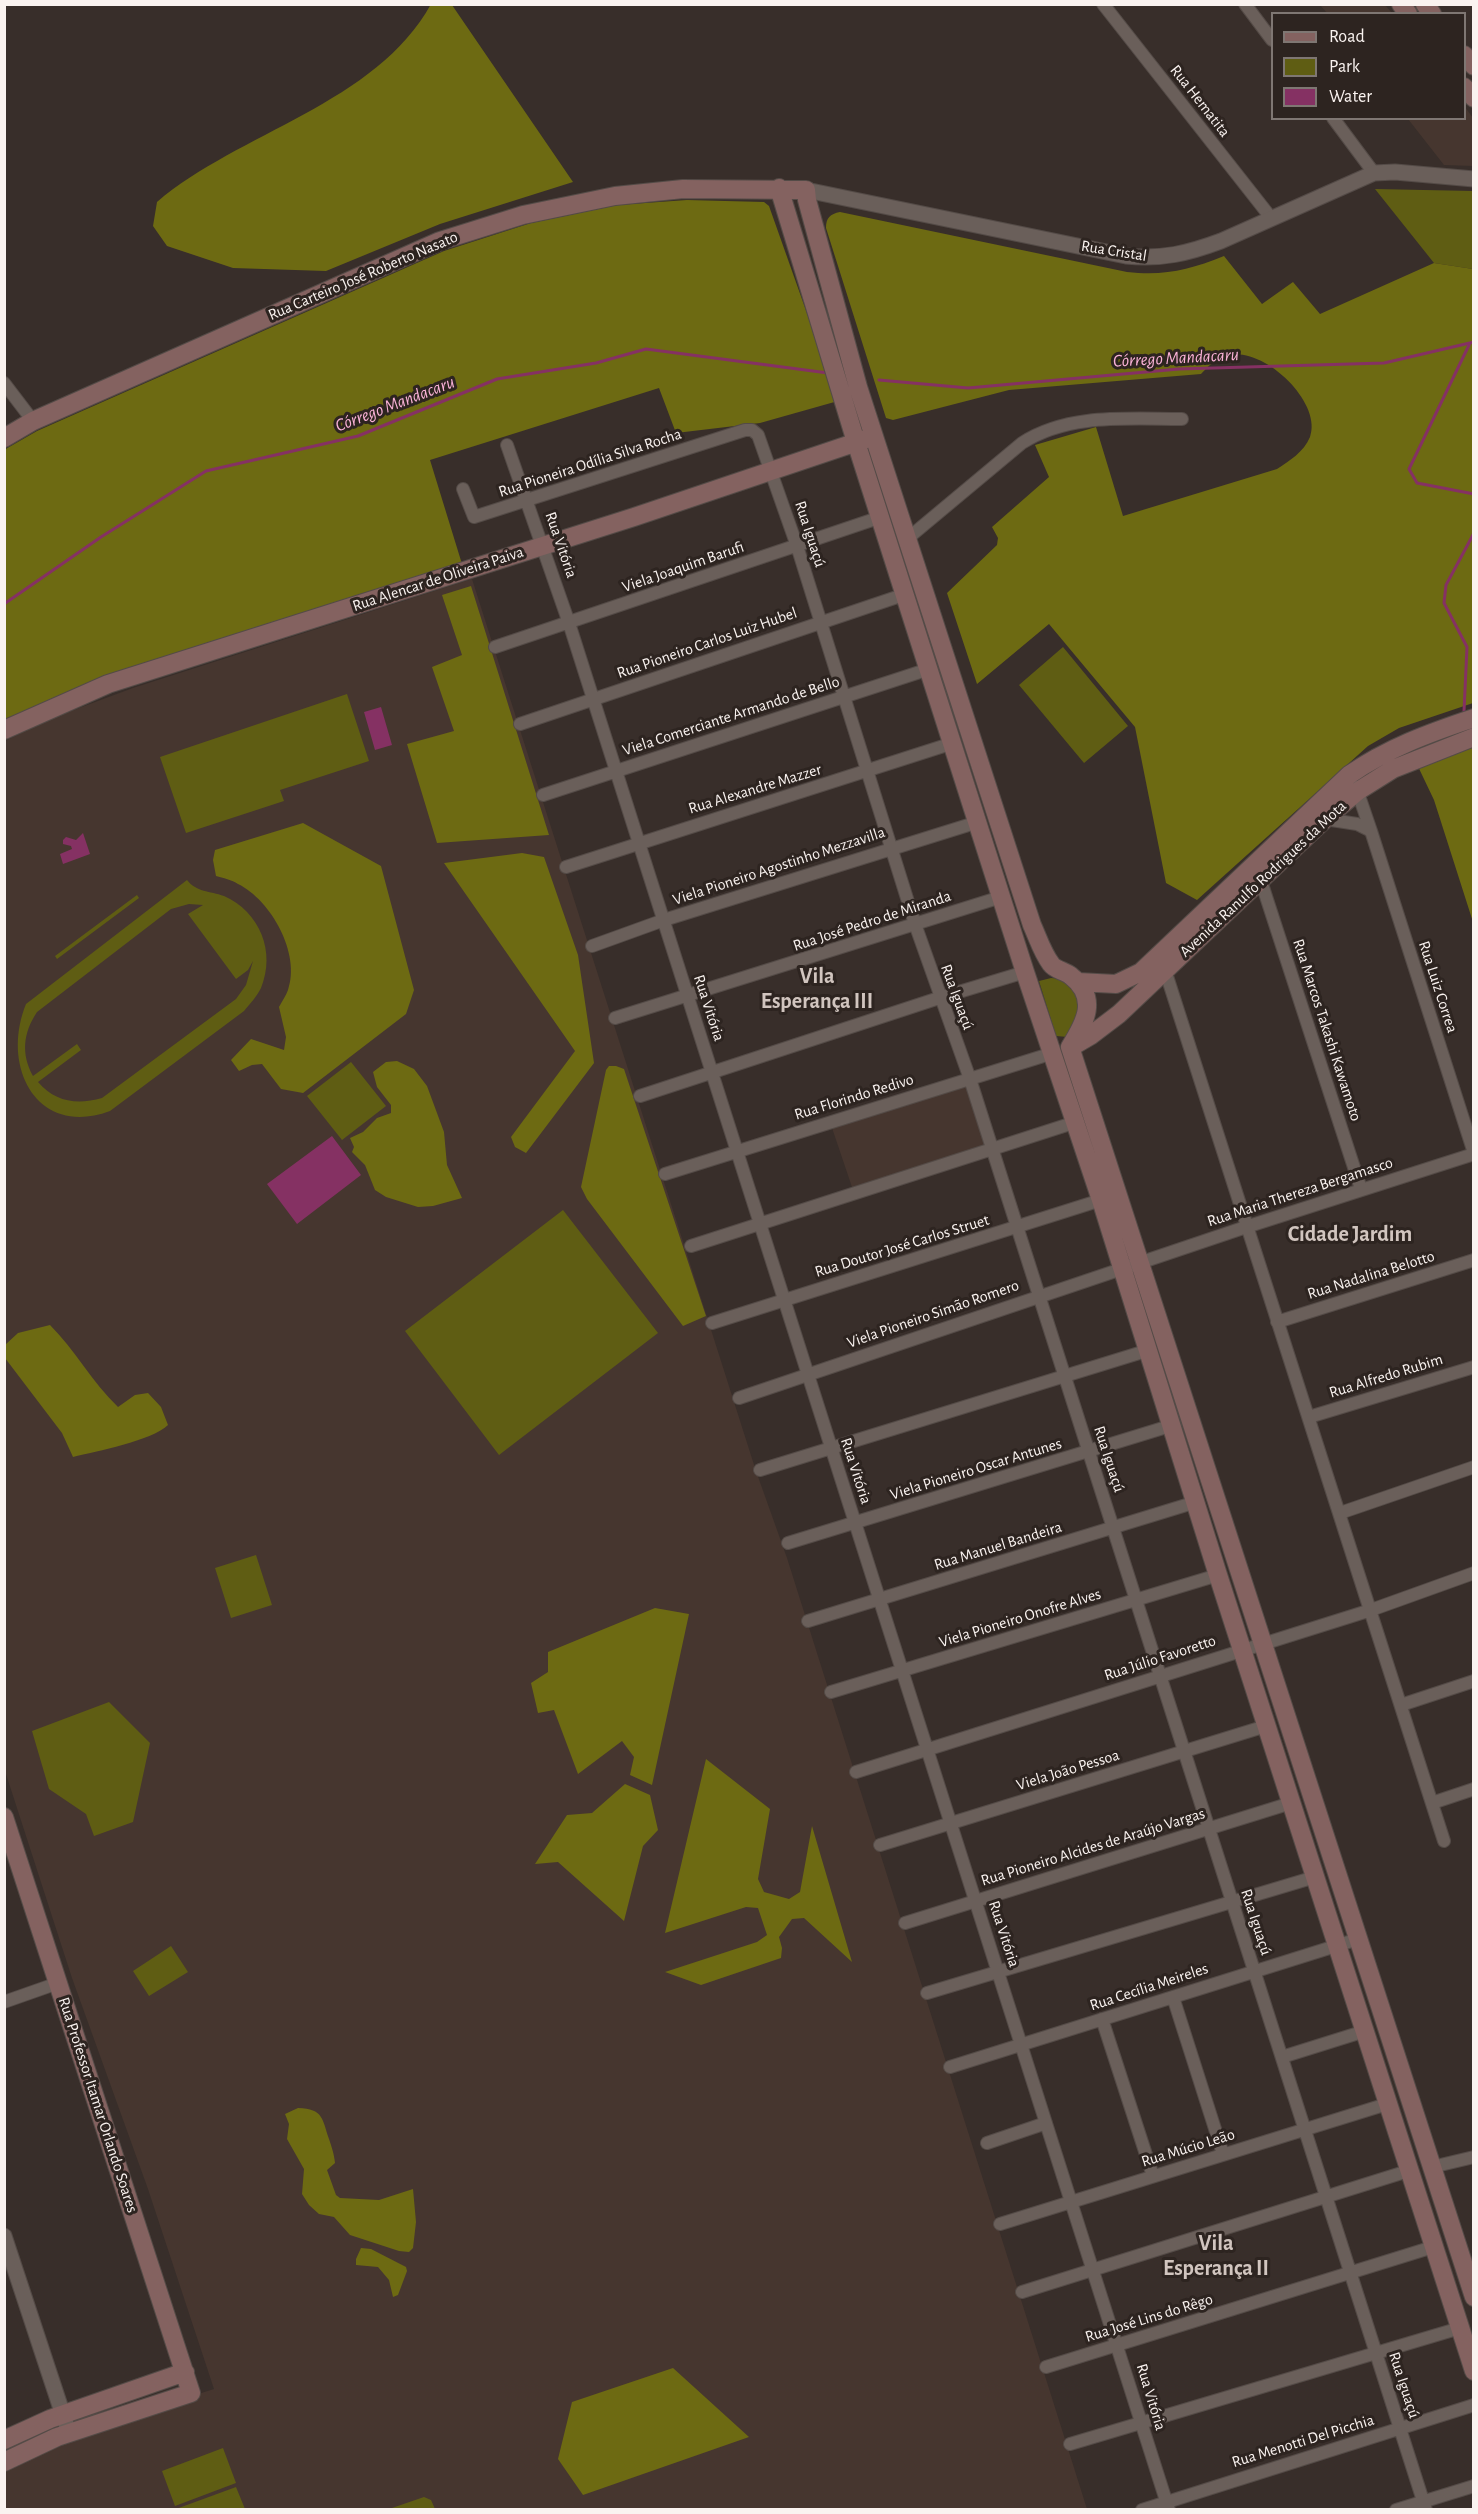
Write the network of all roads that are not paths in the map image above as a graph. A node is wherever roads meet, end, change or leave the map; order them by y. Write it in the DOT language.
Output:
graph roads {
  1 [pos="1102,4"];
  2 [pos="1245,4"];
  3 [pos="1271,39"];
  4 [pos="1334,120"];
  5 [pos="1374,173"];
  6 [pos="1473,178"];
  7 [pos="779,188"];
  8 [pos="806,190"];
  9 [pos="1272,219"];
  10 [pos="4,382"];
  11 [pos="1182,419"];
  12 [pos="33,421"];
  13 [pos="745,430"];
  14 [pos="874,436"];
  15 [pos="4,438"];
  16 [pos="856,442"];
  17 [pos="507,445"];
  18 [pos="771,470"];
  19 [pos="463,489"];
  20 [pos="528,501"];
  21 [pos="881,517"];
  22 [pos="907,539"];
  23 [pos="544,545"];
  24 [pos="797,546"];
  25 [pos="906,594"];
  26 [pos="821,621"];
  27 [pos="569,623"];
  28 [pos="495,647"];
  29 [pos="929,669"];
  30 [pos="844,696"];
  31 [pos="594,700"];
  32 [pos="1473,718"];
  33 [pos="520,724"];
  34 [pos="4,730"];
  35 [pos="1473,737"];
  36 [pos="953,743"];
  37 [pos="616,770"];
  38 [pos="867,772"];
  39 [pos="1354,783"];
  40 [pos="543,795"];
  41 [pos="1325,819"];
  42 [pos="978,822"];
  43 [pos="1371,831"];
  44 [pos="639,842"];
  45 [pos="892,848"];
  46 [pos="566,867"];
  47 [pos="1261,882"];
  48 [pos="1001,897"];
  49 [pos="664,921"];
  50 [pos="915,924"];
  51 [pos="592,946"];
  52 [pos="1052,966"];
  53 [pos="1165,970"];
  54 [pos="1025,972"];
  55 [pos="1078,982"];
  56 [pos="688,996"];
  57 [pos="939,998"];
  58 [pos="615,1018"];
  59 [pos="1061,1050"];
  60 [pos="712,1074"];
  61 [pos="970,1079"];
  62 [pos="640,1096"];
  63 [pos="1076,1122"];
  64 [pos="992,1149"];
  65 [pos="737,1151"];
  66 [pos="1473,1154"];
  67 [pos="665,1174"];
  68 [pos="1361,1190"];
  69 [pos="1101,1200"];
  70 [pos="760,1222"];
  71 [pos="1017,1227"];
  72 [pos="1246,1227"];
  73 [pos="691,1246"];
  74 [pos="1473,1260"];
  75 [pos="1131,1267"];
  76 [pos="1039,1295"];
  77 [pos="784,1300"];
  78 [pos="1277,1322"];
  79 [pos="712,1323"];
  80 [pos="1149,1350"];
  81 [pos="1473,1366"];
  82 [pos="808,1374"];
  83 [pos="1065,1377"];
  84 [pos="740,1398"];
  85 [pos="1309,1417"];
  86 [pos="1173,1425"];
  87 [pos="832,1449"];
  88 [pos="1089,1452"];
  89 [pos="1473,1467"];
  90 [pos="760,1470"];
  91 [pos="1196,1502"];
  92 [pos="1340,1513"];
  93 [pos="855,1523"];
  94 [pos="1113,1528"];
  95 [pos="788,1543"];
  96 [pos="1473,1573"];
  97 [pos="1218,1575"];
  98 [pos="880,1599"];
  99 [pos="1136,1600"];
  100 [pos="1371,1610"];
  101 [pos="808,1621"];
  102 [pos="1263,1644"];
  103 [pos="1242,1650"];
  104 [pos="902,1671"];
  105 [pos="1160,1676"];
  106 [pos="1473,1681"];
  107 [pos="831,1692"];
  108 [pos="1401,1705"];
  109 [pos="1266,1726"];
  110 [pos="927,1749"];
  111 [pos="1185,1751"];
  112 [pos="856,1772"];
  113 [pos="1473,1789"];
  114 [pos="1291,1803"];
  115 [pos="1432,1803"];
  116 [pos="4,1817"];
  117 [pos="951,1823"];
  118 [pos="1209,1828"];
  119 [pos="1444,1841"];
  120 [pos="880,1845"];
  121 [pos="1316,1877"];
  122 [pos="976,1901"];
  123 [pos="1233,1902"];
  124 [pos="904,1923"];
  125 [pos="1358,1940"];
  126 [pos="1338,1946"];
  127 [pos="1255,1971"];
  128 [pos="998,1972"];
  129 [pos="58,1983"];
  130 [pos="927,1994"];
  131 [pos="1173,1997"];
  132 [pos="4,2002"];
  133 [pos="1102,2019"];
  134 [pos="1365,2031"];
  135 [pos="1022,2045"];
  136 [pos="1282,2056"];
  137 [pos="950,2067"];
  138 [pos="1387,2104"];
  139 [pos="1046,2123"];
  140 [pos="1305,2129"];
  141 [pos="987,2143"];
  142 [pos="1223,2154"];
  143 [pos="1473,2157"];
  144 [pos="1432,2167"];
  145 [pos="1408,2171"];
  146 [pos="1153,2176"];
  147 [pos="1327,2196"];
  148 [pos="1071,2201"];
  149 [pos="1000,2224"];
  150 [pos="5,2240"];
  151 [pos="1433,2247"];
  152 [pos="1094,2269"];
  153 [pos="1351,2273"];
  154 [pos="1022,2292"];
  155 [pos="1473,2297"];
  156 [pos="1460,2328"];
  157 [pos="1117,2345"];
  158 [pos="1376,2352"];
  159 [pos="1046,2367"];
  160 [pos="1473,2371"];
  161 [pos="185,2372"];
  162 [pos="1473,2405"];
  163 [pos="62,2414"];
  164 [pos="1142,2422"];
  165 [pos="1401,2428"];
  166 [pos="69,2433"];
  167 [pos="4,2440"];
  168 [pos="1070,2444"];
  169 [pos="4,2462"];
  170 [pos="1473,2486"];
  171 [pos="1425,2505"];
  172 [pos="1168,2506"];
  173 [pos="1142,2510"];
  174 [pos="1396,2510"];
  1 -- 9 [label="street, Rua Hematita"];
  2 -- 3 [label="street"];
  4 -- 5 [label="street"];
  5 -- 6 [label="street, Rua Cristal"];
  5 -- 9 [label="street, Rua Cristal"];
  7 -- 8 [label="main road, Rua Cristal"];
  7 -- 12 [label="main road, Rua Carteiro José Roberto Nasato"];
  7 -- 16 [label="main road"];
  8 -- 9 [label="street, Rua Cristal"];
  8 -- 14 [label="main road"];
  10 -- 12 [label="street"];
  11 -- 22 [label="street"];
  12 -- 15 [label="main road, Rua Carteiro José Roberto Nasato"];
  13 -- 18 [label="street, Rua Iguaçú"];
  13 -- 20 [label="street, Rua Pioneira Odília Silva Rocha"];
  14 -- 16 [label="main road, Rua Alencar de Oliveira Paiva"];
  14 -- 22 [label="main road"];
  16 -- 18 [label="main road, Rua Alencar de Oliveira Paiva"];
  16 -- 21 [label="main road"];
  17 -- 20 [label="street, Rua Vitória"];
  18 -- 23 [label="main road, Rua Alencar de Oliveira Paiva"];
  18 -- 24 [label="street, Rua Iguaçú"];
  19 -- 20 [label="street, Rua Pioneira Odília Silva Rocha"];
  20 -- 23 [label="street, Rua Vitória"];
  21 -- 24 [label="street, Viela Joaquim Barufi"];
  21 -- 25 [label="main road"];
  22 -- 52 [label="main road"];
  23 -- 27 [label="street, Rua Vitória"];
  23 -- 34 [label="main road, Rua Alencar de Oliveira Paiva"];
  24 -- 26 [label="street, Rua Iguaçú"];
  24 -- 27 [label="street, Viela Joaquim Barufi"];
  25 -- 26 [label="street, Rua Pioneiro Carlos Luiz Hubel"];
  25 -- 29 [label="main road"];
  26 -- 30 [label="street, Rua Iguaçú"];
  26 -- 31 [label="street, Rua Pioneiro Carlos Luiz Hubel"];
  27 -- 28 [label="street, Viela Joaquim Barufi"];
  27 -- 31 [label="street, Rua Vitória"];
  29 -- 30 [label="street, Viela Comerciante Armando de Bello"];
  29 -- 36 [label="main road"];
  30 -- 37 [label="street, Viela Comerciante Armando de Bello"];
  30 -- 38 [label="street, Rua Iguaçú"];
  31 -- 33 [label="street, Rua Pioneiro Carlos Luiz Hubel"];
  31 -- 37 [label="street, Rua Vitória"];
  32 -- 39 [label="main road, Avenida Ranulfo Rodrigues da Mota"];
  35 -- 39 [label="main road, Avenida Ranulfo Rodrigues da Mota"];
  36 -- 38 [label="street, Rua Alexandre Mazzer"];
  36 -- 42 [label="main road"];
  37 -- 40 [label="street, Viela Comerciante Armando de Bello"];
  37 -- 44 [label="street, Rua Vitória"];
  38 -- 44 [label="street, Rua Alexandre Mazzer"];
  38 -- 45 [label="street, Rua Iguaçú"];
  39 -- 41 [label="main road, Avenida Ranulfo Rodrigues da Mota"];
  39 -- 43 [label="street, Rua Luiz Correa"];
  39 -- 55 [label="main road, Avenida Ranulfo Rodrigues da Mota"];
  41 -- 43 [label="street"];
  41 -- 47 [label="main road, Avenida Ranulfo Rodrigues da Mota"];
  42 -- 45 [label="street, Viela Pioneiro Agostinho Mezzavilla"];
  42 -- 48 [label="main road"];
  43 -- 66 [label="street, Rua Luiz Correa"];
  44 -- 46 [label="street, Rua Alexandre Mazzer"];
  44 -- 49 [label="street, Rua Vitória"];
  45 -- 49 [label="street, Viela Pioneiro Agostinho Mezzavilla"];
  45 -- 50 [label="street, Rua Iguaçú"];
  47 -- 53 [label="main road, Avenida Ranulfo Rodrigues da Mota"];
  47 -- 68 [label="street, Rua Marcos Takashi Kawamoto"];
  48 -- 50 [label="street, Rua José Pedro de Miranda"];
  48 -- 54 [label="main road"];
  49 -- 51 [label="street, Viela Pioneiro Agostinho Mezzavilla"];
  49 -- 56 [label="street, Rua Vitória"];
  50 -- 56 [label="street, Rua José Pedro de Miranda"];
  50 -- 57 [label="street, Rua Iguaçú"];
  52 -- 54 [label="main road"];
  52 -- 55 [label="main road"];
  53 -- 59 [label="main road, Avenida Ranulfo Rodrigues da Mota"];
  53 -- 72 [label="street"];
  54 -- 57 [label="street"];
  54 -- 59 [label="main road"];
  55 -- 59 [label="main road"];
  56 -- 58 [label="street, Rua José Pedro de Miranda"];
  56 -- 60 [label="street, Rua Vitória"];
  57 -- 60 [label="street"];
  57 -- 61 [label="street, Rua Iguaçú"];
  59 -- 61 [label="street, Rua Florindo Redivo"];
  59 -- 63 [label="main road"];
  59 -- 75 [label="main road"];
  60 -- 62 [label="street"];
  60 -- 65 [label="street, Rua Vitória"];
  61 -- 64 [label="street, Rua Iguaçú"];
  61 -- 65 [label="street, Rua Florindo Redivo"];
  63 -- 64 [label="street"];
  63 -- 69 [label="main road"];
  64 -- 70 [label="street"];
  64 -- 71 [label="street, Rua Iguaçú"];
  65 -- 67 [label="street, Rua Florindo Redivo"];
  65 -- 70 [label="street, Rua Vitória"];
  66 -- 68 [label="street, Rua Maria Thereza Bergamasco"];
  68 -- 72 [label="street, Rua Maria Thereza Bergamasco"];
  69 -- 71 [label="street, Rua Doutor José Carlos Struet"];
  69 -- 75 [label="main road"];
  70 -- 73 [label="street"];
  70 -- 77 [label="street, Rua Vitória"];
  71 -- 76 [label="street, Rua Iguaçú"];
  71 -- 77 [label="street, Rua Doutor José Carlos Struet"];
  72 -- 75 [label="street, Rua Maria Thereza Bergamasco"];
  72 -- 78 [label="street"];
  74 -- 78 [label="street, Rua Nadalina Belotto"];
  75 -- 76 [label="street, Viela Pioneiro Simão Romero"];
  75 -- 80 [label="main road"];
  75 -- 102 [label="main road"];
  76 -- 82 [label="street, Viela Pioneiro Simão Romero"];
  76 -- 83 [label="street, Rua Iguaçú"];
  77 -- 79 [label="street, Rua Doutor José Carlos Struet"];
  77 -- 82 [label="street, Rua Vitória"];
  78 -- 85 [label="street"];
  80 -- 83 [label="street"];
  80 -- 86 [label="main road"];
  81 -- 85 [label="street, Rua Alfredo Rubim"];
  82 -- 84 [label="street, Viela Pioneiro Simão Romero"];
  82 -- 87 [label="street, Rua Vitória"];
  83 -- 87 [label="street"];
  83 -- 88 [label="street, Rua Iguaçú"];
  85 -- 92 [label="street"];
  86 -- 88 [label="street, Viela Pioneiro Oscar Antunes"];
  86 -- 91 [label="main road"];
  87 -- 90 [label="street"];
  87 -- 93 [label="street, Rua Vitória"];
  88 -- 93 [label="street, Viela Pioneiro Oscar Antunes"];
  88 -- 94 [label="street, Rua Iguaçú"];
  89 -- 92 [label="street"];
  91 -- 94 [label="street, Rua Manuel Bandeira"];
  91 -- 97 [label="main road"];
  92 -- 100 [label="street"];
  93 -- 95 [label="street, Viela Pioneiro Oscar Antunes"];
  93 -- 98 [label="street, Rua Vitória"];
  94 -- 98 [label="street, Rua Manuel Bandeira"];
  94 -- 99 [label="street, Rua Iguaçú"];
  96 -- 100 [label="street, Rua Júlio Favoretto"];
  97 -- 99 [label="street, Viela Pioneiro Onofre Alves"];
  97 -- 103 [label="main road"];
  98 -- 101 [label="street, Rua Manuel Bandeira"];
  98 -- 104 [label="street, Rua Vitória"];
  99 -- 104 [label="street, Viela Pioneiro Onofre Alves"];
  99 -- 105 [label="street, Rua Iguaçú"];
  100 -- 102 [label="street, Rua Júlio Favoretto"];
  100 -- 108 [label="street"];
  102 -- 103 [label="street, Rua Júlio Favoretto"];
  102 -- 125 [label="main road"];
  103 -- 105 [label="street, Rua Júlio Favoretto"];
  103 -- 109 [label="main road"];
  104 -- 107 [label="street, Viela Pioneiro Onofre Alves"];
  104 -- 110 [label="street, Rua Vitória"];
  105 -- 110 [label="street, Rua Júlio Favoretto"];
  105 -- 111 [label="street, Rua Iguaçú"];
  106 -- 108 [label="street"];
  108 -- 115 [label="street"];
  109 -- 111 [label="street, Viela João Pessoa"];
  109 -- 114 [label="main road"];
  110 -- 112 [label="street, Rua Júlio Favoretto"];
  110 -- 117 [label="street, Rua Vitória"];
  111 -- 117 [label="street, Viela João Pessoa"];
  111 -- 118 [label="street, Rua Iguaçú"];
  113 -- 115 [label="street"];
  114 -- 118 [label="street, Rua Pioneiro Alcides de Araújo Vargas"];
  114 -- 121 [label="main road"];
  115 -- 119 [label="street"];
  116 -- 129 [label="main road, Rua Professor Itamar Orlando Soares"];
  117 -- 120 [label="street, Viela João Pessoa"];
  117 -- 122 [label="street, Rua Vitória"];
  118 -- 122 [label="street, Rua Pioneiro Alcides de Araújo Vargas"];
  118 -- 123 [label="street, Rua Iguaçú"];
  121 -- 123 [label="street"];
  121 -- 126 [label="main road"];
  122 -- 124 [label="street, Rua Pioneiro Alcides de Araújo Vargas"];
  122 -- 128 [label="street, Rua Vitória"];
  123 -- 127 [label="street, Rua Iguaçú"];
  123 -- 128 [label="street"];
  125 -- 126 [label="street, Rua Cecília Meireles"];
  125 -- 144 [label="main road"];
  126 -- 127 [label="street, Rua Cecília Meireles"];
  126 -- 134 [label="main road"];
  127 -- 131 [label="street, Rua Cecília Meireles"];
  127 -- 136 [label="street, Rua Iguaçú"];
  128 -- 130 [label="street"];
  128 -- 135 [label="street, Rua Vitória"];
  129 -- 132 [label="street"];
  129 -- 161 [label="main road, Rua Professor Itamar Orlando Soares"];
  131 -- 133 [label="street, Rua Cecília Meireles"];
  131 -- 142 [label="street"];
  133 -- 135 [label="street, Rua Cecília Meireles"];
  133 -- 146 [label="street"];
  134 -- 136 [label="street"];
  134 -- 138 [label="main road"];
  135 -- 137 [label="street, Rua Cecília Meireles"];
  135 -- 139 [label="street, Rua Vitória"];
  136 -- 140 [label="street, Rua Iguaçú"];
  138 -- 140 [label="street, Rua Múcio Leão"];
  138 -- 145 [label="main road"];
  139 -- 141 [label="street"];
  139 -- 148 [label="street, Rua Vitória"];
  140 -- 142 [label="street, Rua Múcio Leão"];
  140 -- 147 [label="street, Rua Iguaçú"];
  142 -- 146 [label="street, Rua Múcio Leão"];
  143 -- 144 [label="street"];
  144 -- 155 [label="main road"];
  145 -- 147 [label="street"];
  145 -- 151 [label="main road"];
  146 -- 148 [label="street, Rua Múcio Leão"];
  147 -- 152 [label="street"];
  147 -- 153 [label="street, Rua Iguaçú"];
  148 -- 149 [label="street, Rua Múcio Leão"];
  148 -- 152 [label="street, Rua Vitória"];
  150 -- 163 [label="street"];
  151 -- 153 [label="street, Rua José Lins do Rêgo"];
  151 -- 156 [label="main road"];
  152 -- 154 [label="street"];
  152 -- 157 [label="street, Rua Vitória"];
  153 -- 157 [label="street, Rua José Lins do Rêgo"];
  153 -- 158 [label="street, Rua Iguaçú"];
  156 -- 158 [label="street"];
  156 -- 160 [label="main road"];
  157 -- 159 [label="street, Rua José Lins do Rêgo"];
  157 -- 164 [label="street, Rua Vitória"];
  158 -- 164 [label="street"];
  158 -- 165 [label="street, Rua Iguaçú"];
  161 -- 163 [label="main road"];
  161 -- 166 [label="main road, Rua Professor Itamar Orlando Soares"];
  162 -- 165 [label="street, Rua Menotti Del Picchia"];
  163 -- 166 [label="street"];
  163 -- 167 [label="main road"];
  164 -- 168 [label="street"];
  164 -- 172 [label="street, Rua Vitória"];
  165 -- 171 [label="street, Rua Iguaçú"];
  165 -- 172 [label="street, Rua Menotti Del Picchia"];
  166 -- 169 [label="main road"];
  170 -- 171 [label="street"];
  171 -- 174 [label="street"];
  172 -- 173 [label="street, Rua Menotti Del Picchia"];
}
